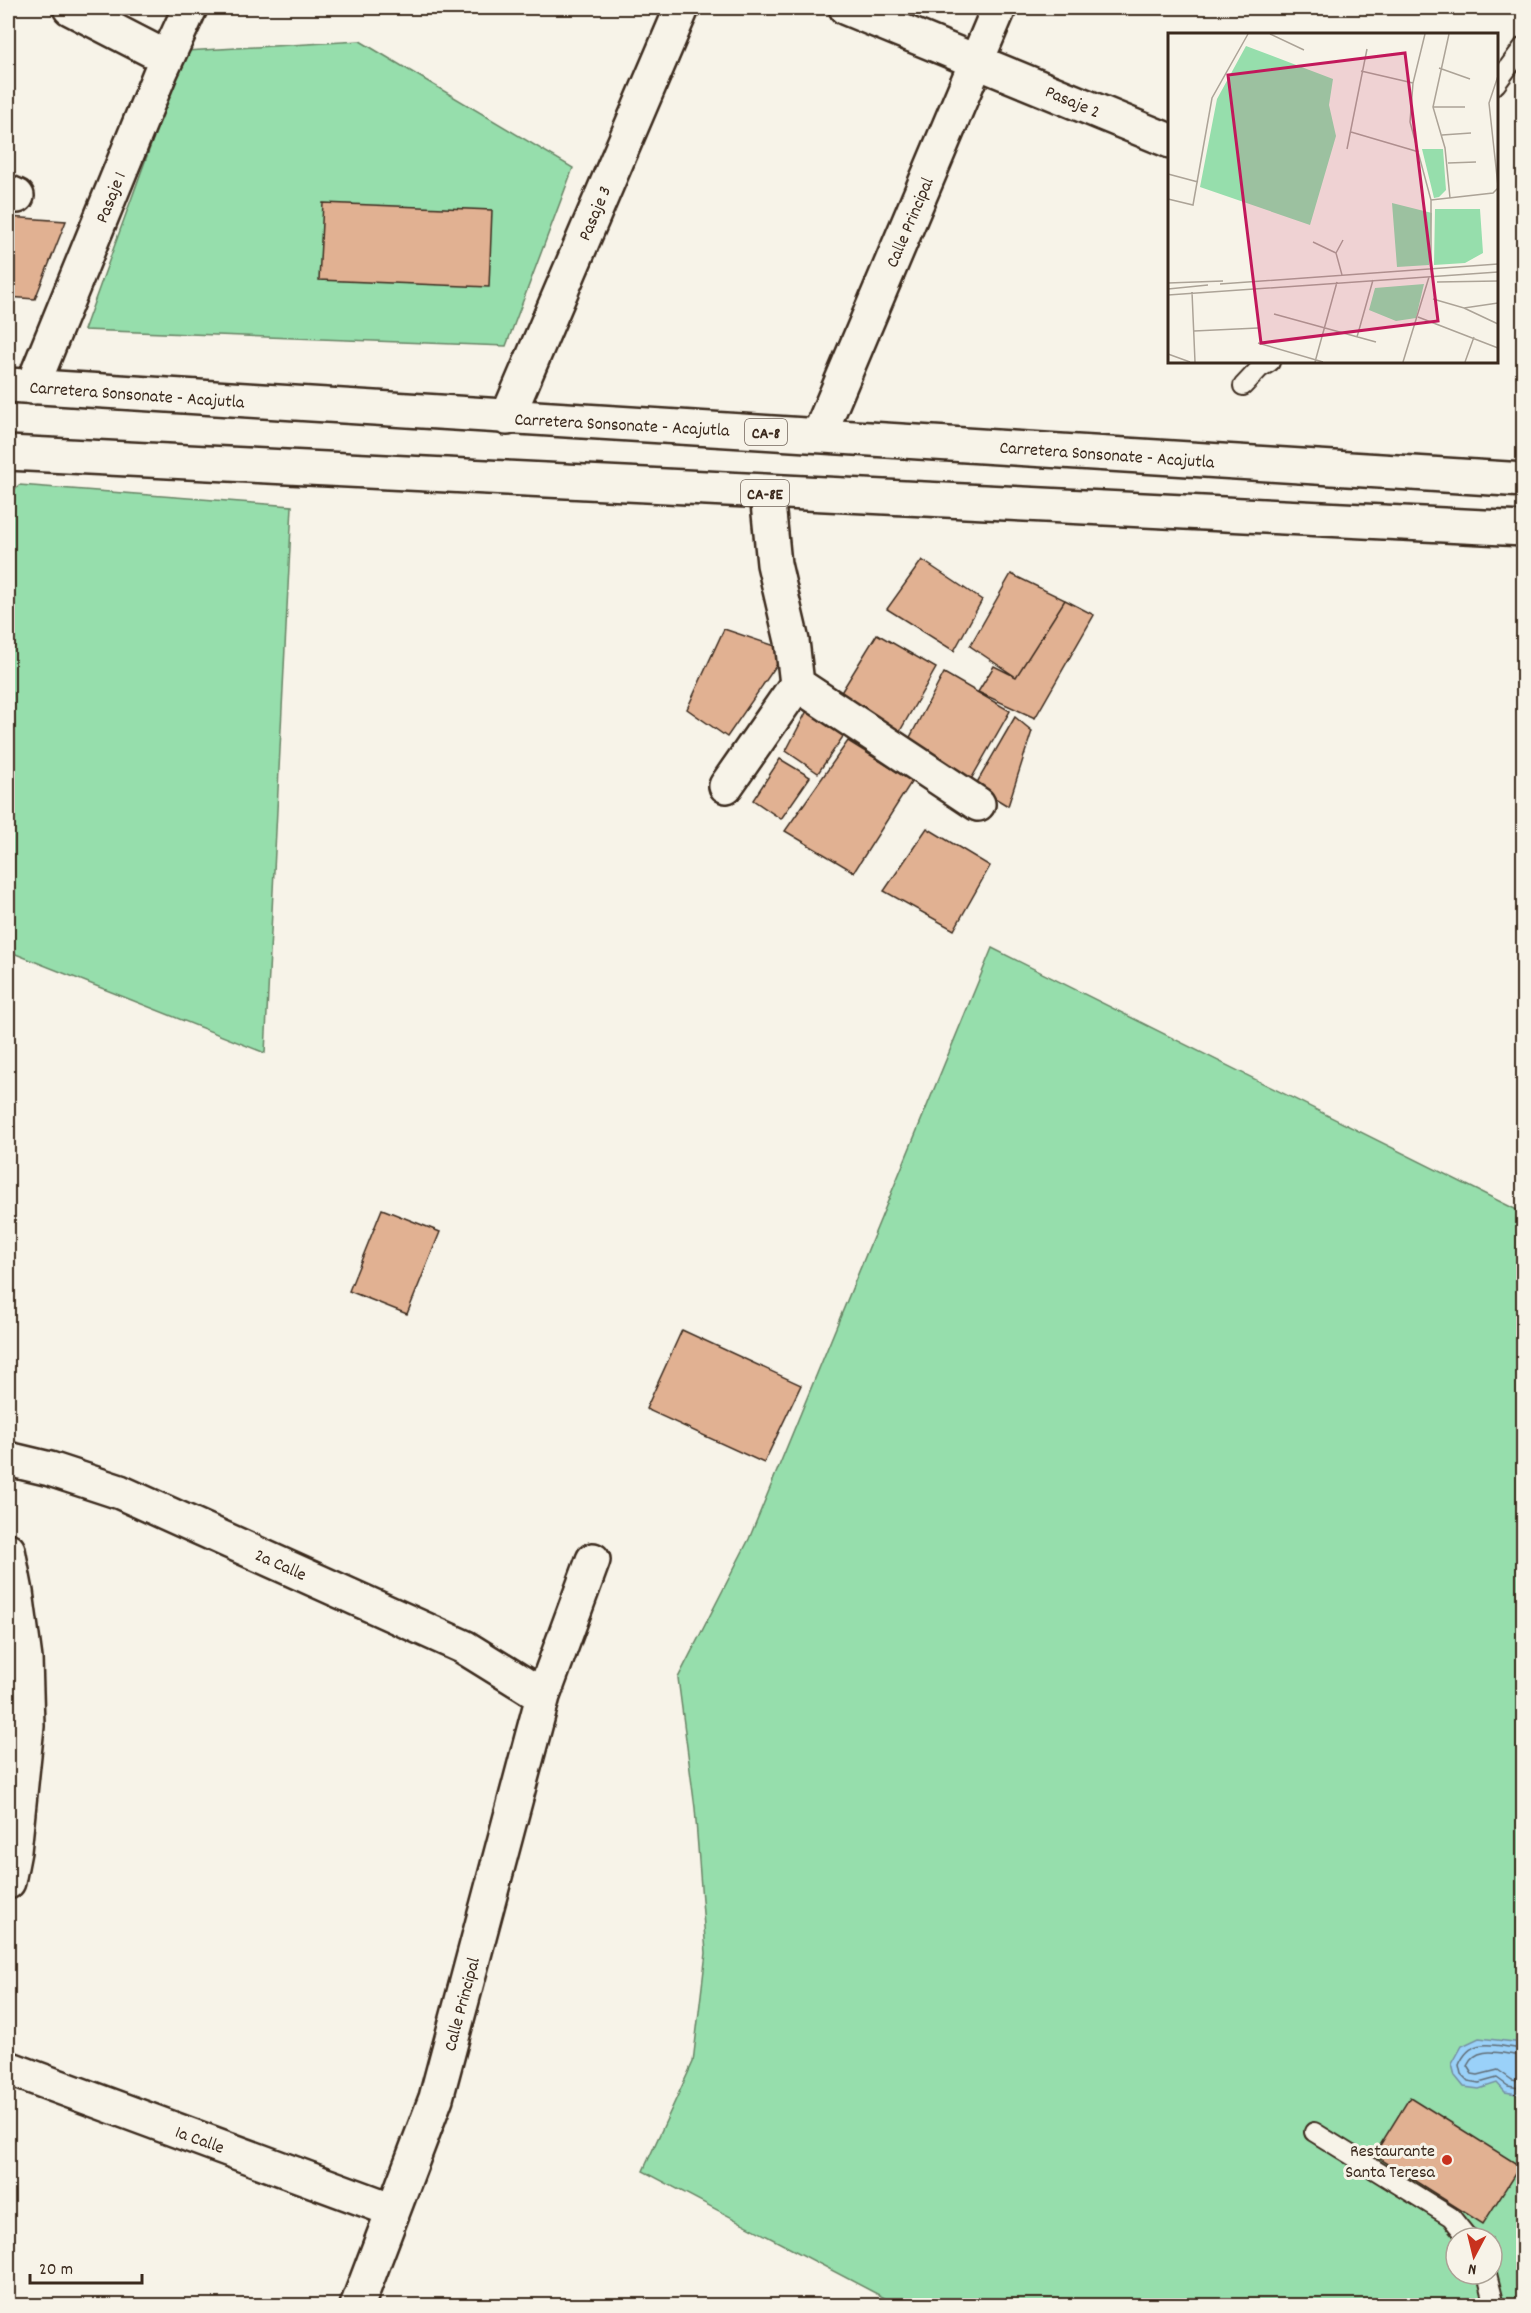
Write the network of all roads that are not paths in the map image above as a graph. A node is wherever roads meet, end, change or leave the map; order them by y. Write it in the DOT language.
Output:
graph roads {
  1 [pos="70,8"];
  2 [pos="190,8"];
  3 [pos="682,8"];
  4 [pos="846,8"];
  5 [pos="999,8"];
  6 [pos="1524,46"];
  7 [pos="167,58"];
  8 [pos="977,61"];
  9 [pos="1498,83"];
  10 [pos="1168,140"];
  11 [pos="1268,363"];
  12 [pos="20,386"];
  13 [pos="1243,386"];
  14 [pos="507,418"];
  15 [pos="819,435"];
  16 [pos="8,453"];
  17 [pos="1524,480"];
  18 [pos="766,493"];
  19 [pos="1524,531"];
  20 [pos="797,684"];
  21 [pos="726,786"];
  22 [pos="978,804"];
  23 [pos="8,1459"];
  24 [pos="8,1550"];
  25 [pos="593,1560"];
  26 [pos="543,1696"];
  27 [pos="8,1882"];
  28 [pos="8,2068"];
  29 [pos="1314,2132"];
  30 [pos="393,2210"];
  31 [pos="1458,2226"];
  32 [pos="1490,2286"];
  33 [pos="357,2306"];
  34 [pos="1495,2306"];
  1 -- 7 [label="main road"];
  2 -- 7 [label="main road, Pasaje 1"];
  3 -- 14 [label="main road, Pasaje 3"];
  4 -- 8 [label="main road, Pasaje 2"];
  5 -- 8 [label="main road, Calle Principal"];
  6 -- 9 [label="lane"];
  7 -- 12 [label="main road, Pasaje 1"];
  8 -- 10 [label="main road, Pasaje 2"];
  8 -- 15 [label="main road, Calle Principal"];
  11 -- 13 [label="lane"];
  12 -- 14 [label="main road, Carretera Sonsonate - Acajutla / CA-8"];
  14 -- 15 [label="main road, Carretera Sonsonate - Acajutla / CA-8"];
  15 -- 17 [label="main road, Carretera Sonsonate - Acajutla / CA-8"];
  16 -- 18 [label="main road, CA-8E"];
  18 -- 19 [label="main road, CA-8E"];
  18 -- 20 [label="main road"];
  20 -- 21 [label="main road"];
  20 -- 22 [label="main road"];
  23 -- 26 [label="main road, 2a Calle"];
  24 -- 27 [label="main road"];
  25 -- 26 [label="main road, Calle Principal"];
  26 -- 30 [label="main road, Calle Principal"];
  28 -- 30 [label="main road, 1a Calle"];
  29 -- 31 [label="lane"];
  30 -- 33 [label="main road, Calle Principal"];
  32 -- 34 [label="lane"];
}
